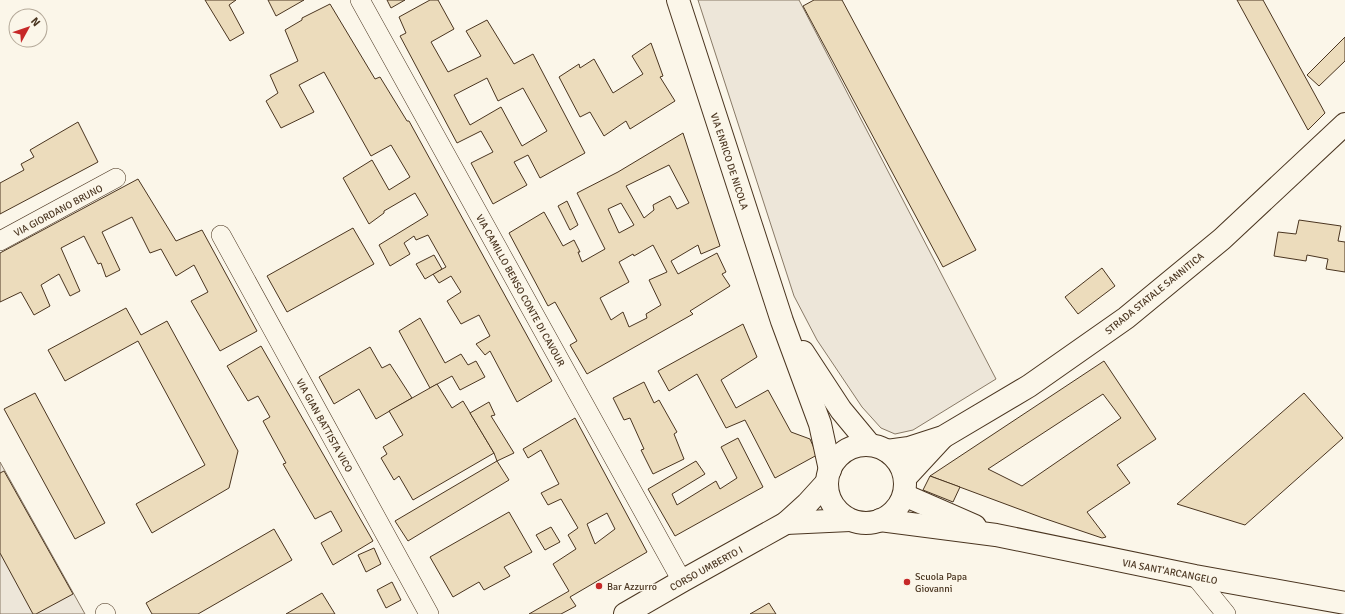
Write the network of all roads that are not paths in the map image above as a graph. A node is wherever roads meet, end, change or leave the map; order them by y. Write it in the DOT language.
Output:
graph roads {
  1 [pos="360,0"];
  2 [pos="678,0"];
  3 [pos="1345,124"];
  4 [pos="116,178"];
  5 [pos="221,235"];
  6 [pos="0,241"];
  7 [pos="782,321"];
  8 [pos="943,437"];
  9 [pos="878,448"];
  10 [pos="828,476"];
  11 [pos="905,486"];
  12 [pos="850,520"];
  13 [pos="880,520"];
  14 [pos="786,523"];
  15 [pos="996,535"];
  16 [pos="1195,576"];
  17 [pos="682,581"];
  18 [pos="1345,603"];
  19 [pos="429,614"];
  20 [pos="625,614"];
  21 [pos="1226,614"];
  1 -- 17 [label="street, VIA CAMILLO BENSO CONTE DI CAVOUR"];
  2 -- 7 [label="street, VIA ENRICO DE NICOLA"];
  3 -- 8 [label="street, STRADA STATALE SANNITICA"];
  4 -- 6 [label="street, VIA GIORDANO BRUNO"];
  5 -- 19 [label="street, VIA GIAN BATTISTA VICO"];
  7 -- 9 [label="street"];
  7 -- 10 [label="street"];
  8 -- 9 [label="street, STRADA STATALE SANNITICA"];
  8 -- 11 [label="street, STRADA STATALE SANNITICA"];
  9 -- 10 [label="street"];
  9 -- 11 [label="street"];
  10 -- 12 [label="street"];
  10 -- 14 [label="street, CORSO UMBERTO I"];
  11 -- 13 [label="street"];
  11 -- 15 [label="street"];
  12 -- 13 [label="street"];
  12 -- 14 [label="street, CORSO UMBERTO I"];
  13 -- 15 [label="street"];
  14 -- 17 [label="street, CORSO UMBERTO I"];
  15 -- 16 [label="street, VIA SANT'ARCANGELO"];
  16 -- 18 [label="street, VIA SANT'ARCANGELO"];
  16 -- 21 [label="street"];
  17 -- 20 [label="street, CORSO UMBERTO I"];
}
